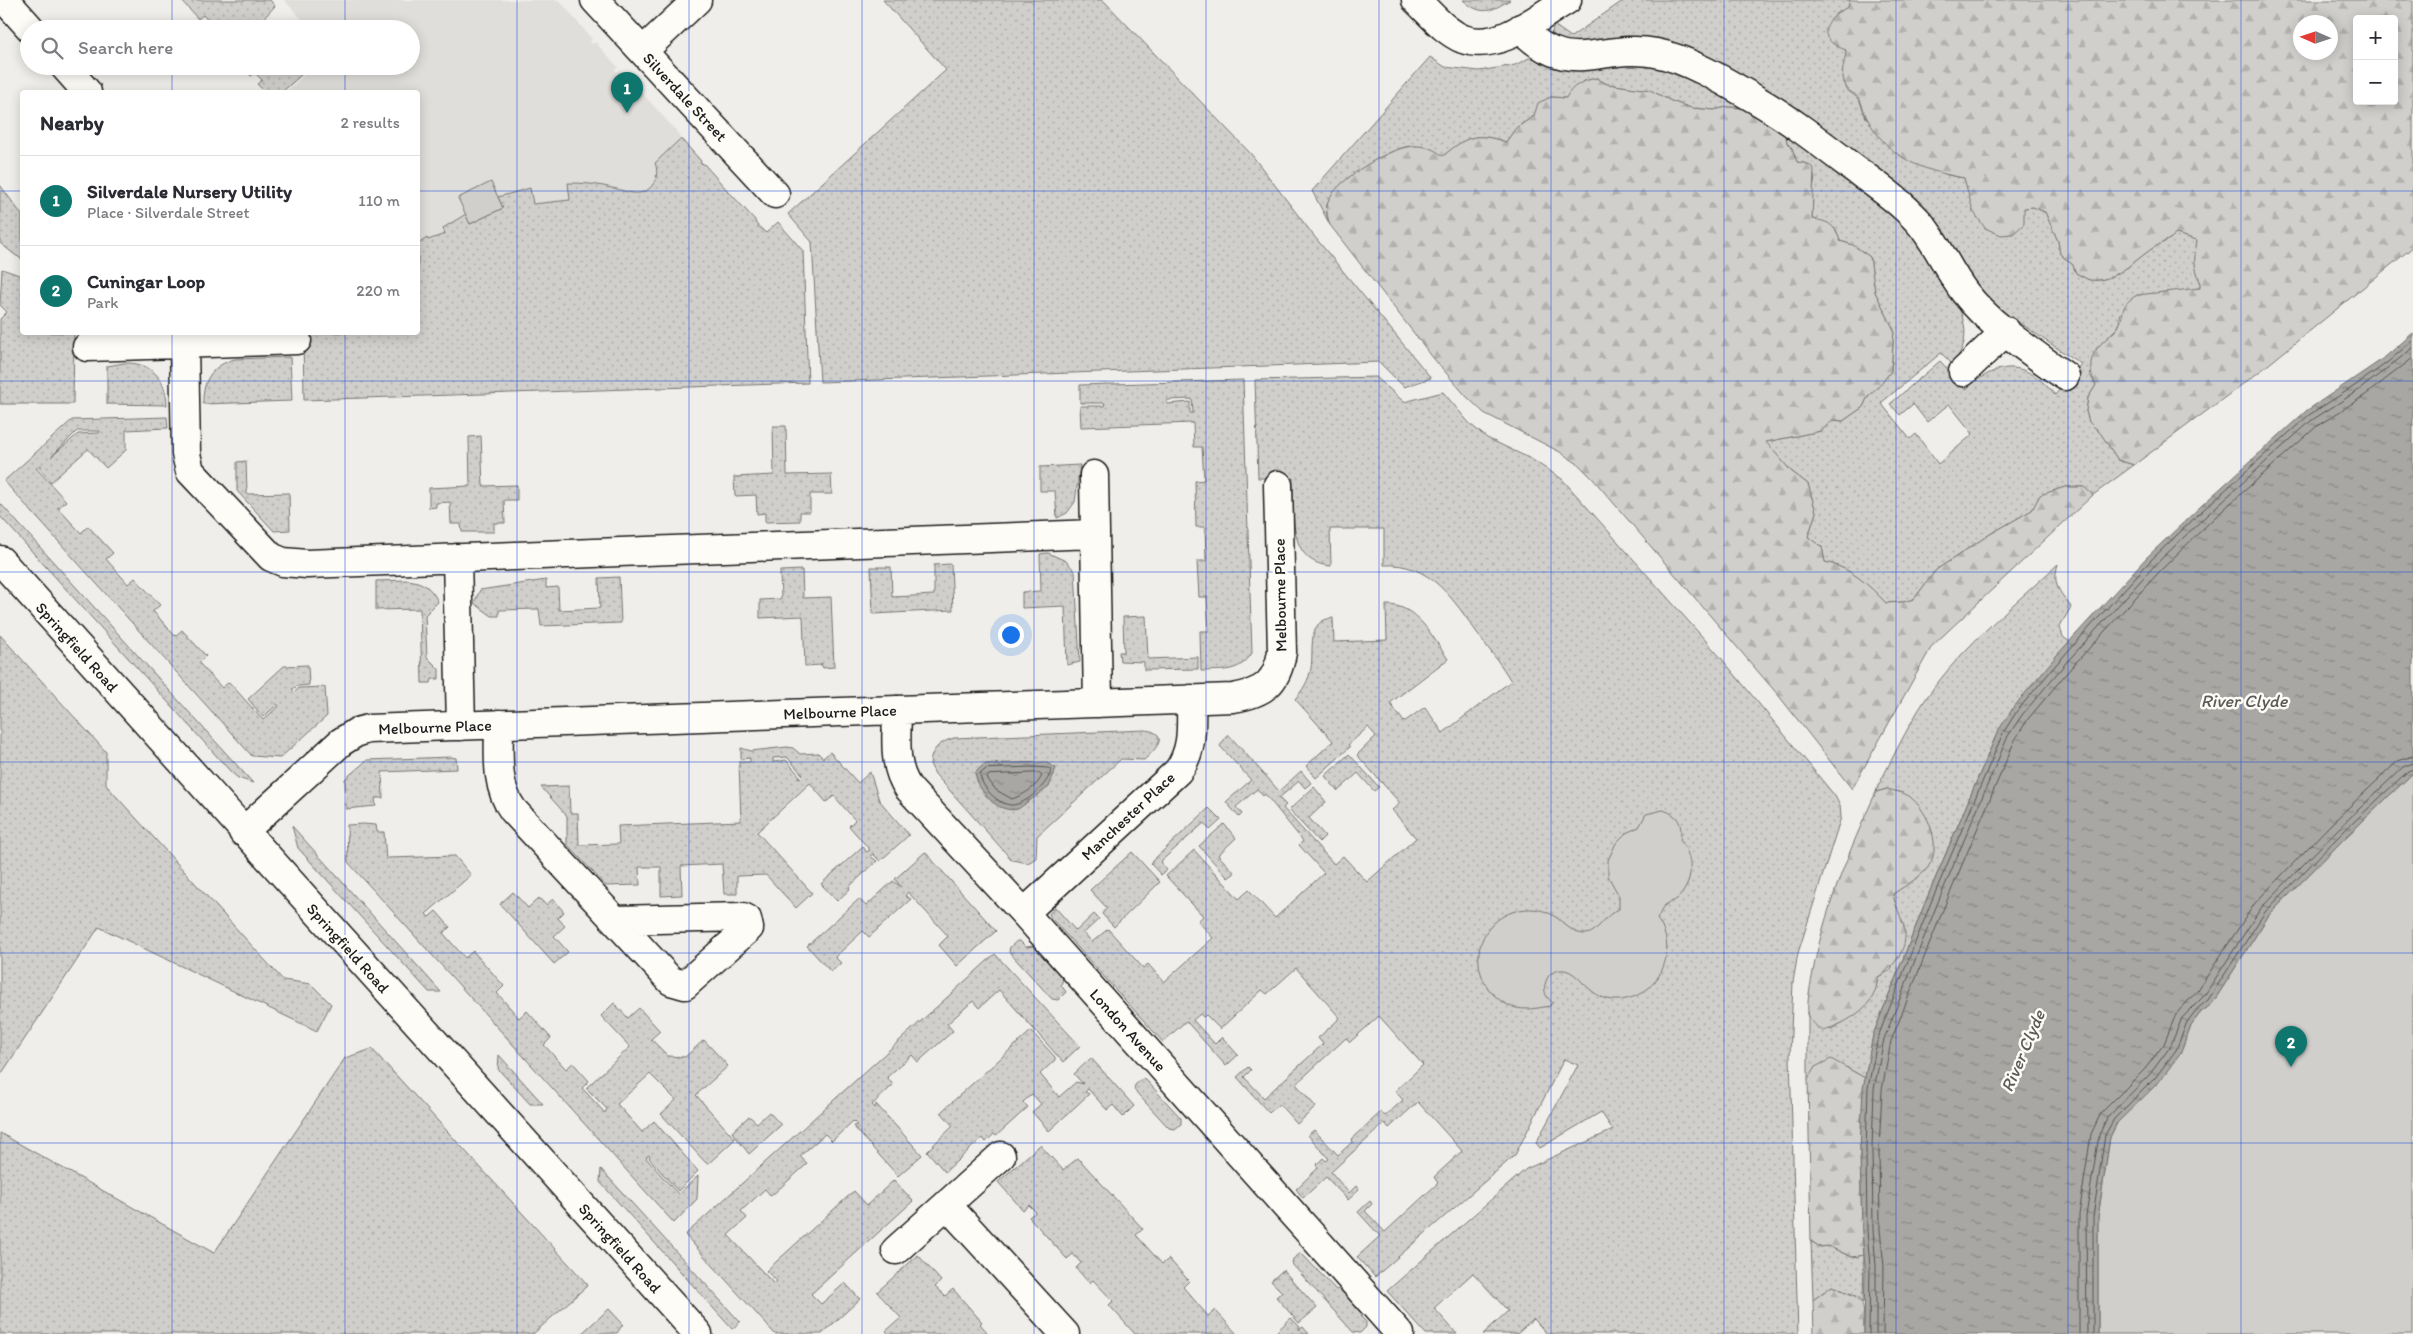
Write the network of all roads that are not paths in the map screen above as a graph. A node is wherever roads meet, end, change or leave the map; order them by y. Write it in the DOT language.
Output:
graph roads {
  1 [pos="5,0"];
  2 [pos="595,0"];
  3 [pos="697,0"];
  4 [pos="1416,0"];
  5 [pos="1567,0"];
  6 [pos="23,20"];
  7 [pos="1522,28"];
  8 [pos="643,51"];
  9 [pos="72,75"];
  10 [pos="85,90"];
  11 [pos="775,194"];
  12 [pos="2006,331"];
  13 [pos="297,340"];
  14 [pos="184,344"];
  15 [pos="87,347"];
  16 [pos="1963,372"];
  17 [pos="2065,376"];
  18 [pos="1094,474"];
  19 [pos="1278,485"];
  20 [pos="1094,534"];
  21 [pos="457,558"];
  22 [pos="0,560"];
  23 [pos="1191,699"];
  24 [pos="1098,703"];
  25 [pos="898,710"];
  26 [pos="499,724"];
  27 [pos="461,726"];
  28 [pos="243,832"];
  29 [pos="1024,913"];
  30 [pos="615,920"];
  31 [pos="1002,1156"];
  32 [pos="948,1205"];
  33 [pos="896,1250"];
  34 [pos="698,1334"];
  35 [pos="1064,1334"];
  36 [pos="1400,1334"];
  1 -- 6 [label="street"];
  2 -- 8 [label="street, Silverdale Street"];
  3 -- 8 [label="street"];
  4 -- 7 [label="street"];
  5 -- 7 [label="street"];
  7 -- 12 [label="street"];
  8 -- 11 [label="street, Silverdale Street"];
  9 -- 10 [label="street"];
  12 -- 16 [label="street"];
  12 -- 17 [label="street"];
  13 -- 14 [label="street"];
  14 -- 15 [label="street"];
  14 -- 21 [label="street"];
  18 -- 20 [label="street"];
  19 -- 23 [label="street, Melbourne Place"];
  20 -- 21 [label="street"];
  20 -- 24 [label="street"];
  21 -- 27 [label="street"];
  22 -- 28 [label="street, Springfield Road"];
  23 -- 24 [label="street, Melbourne Place"];
  23 -- 29 [label="street, Manchester Place"];
  24 -- 25 [label="street, Melbourne Place"];
  25 -- 26 [label="street, Melbourne Place"];
  25 -- 29 [label="street, London Avenue"];
  26 -- 27 [label="street, Melbourne Place"];
  26 -- 30 [label="street"];
  27 -- 28 [label="street, Melbourne Place"];
  28 -- 34 [label="street, Springfield Road"];
  29 -- 36 [label="street, London Avenue"];
  31 -- 32 [label="street"];
  32 -- 33 [label="street"];
  32 -- 35 [label="street"];
}
